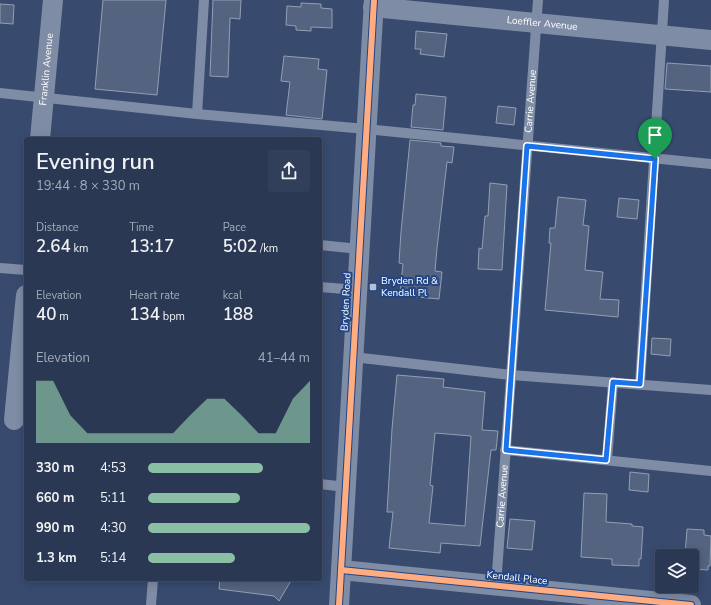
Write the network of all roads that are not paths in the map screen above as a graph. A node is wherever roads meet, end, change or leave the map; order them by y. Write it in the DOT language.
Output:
graph roads {
  1 [pos="53,0"];
  2 [pos="204,0"];
  3 [pos="538,0"];
  4 [pos="664,0"];
  5 [pos="374,3"];
  6 [pos="536,23"];
  7 [pos="662,35"];
  8 [pos="711,40"];
  9 [pos="0,93"];
  10 [pos="44,96"];
  11 [pos="197,114"];
  12 [pos="366,128"];
  13 [pos="40,137"];
  14 [pos="527,146"];
  15 [pos="655,159"];
  16 [pos="711,164"];
  17 [pos="322,245"];
  18 [pos="359,249"];
  19 [pos="0,268"];
  20 [pos="24,270"];
  21 [pos="322,287"];
  22 [pos="357,290"];
  23 [pos="24,316"];
  24 [pos="353,357"];
  25 [pos="511,375"];
  26 [pos="613,382"];
  27 [pos="640,384"];
  28 [pos="711,390"];
  29 [pos="14,420"];
  30 [pos="506,450"];
  31 [pos="606,460"];
  32 [pos="711,471"];
  33 [pos="322,484"];
  34 [pos="346,487"];
  35 [pos="341,570"];
  36 [pos="153,581"];
  37 [pos="496,586"];
  38 [pos="598,600"];
  39 [pos="151,605"];
  40 [pos="339,605"];
  41 [pos="691,605"];
  1 -- 10 [label="street, Franklin Avenue"];
  2 -- 11 [label="lane"];
  3 -- 6 [label="lane, Carrie Avenue"];
  4 -- 7 [label="lane"];
  5 -- 6 [label="street, Loeffler Avenue"];
  5 -- 12 [label="street, Bryden Road"];
  6 -- 7 [label="street, Loeffler Avenue"];
  6 -- 14 [label="lane, Carrie Avenue"];
  7 -- 8 [label="street, Loeffler Avenue"];
  7 -- 15 [label="lane"];
  9 -- 10 [label="lane"];
  10 -- 11 [label="lane"];
  10 -- 13 [label="street, Franklin Avenue"];
  11 -- 12 [label="lane"];
  12 -- 14 [label="lane"];
  12 -- 18 [label="street, Bryden Road"];
  14 -- 15 [label="lane"];
  14 -- 25 [label="lane, Carrie Avenue"];
  15 -- 16 [label="lane"];
  15 -- 27 [label="lane"];
  17 -- 18 [label="lane"];
  18 -- 22 [label="street, Bryden Road"];
  19 -- 20 [label="lane"];
  21 -- 22 [label="lane"];
  22 -- 24 [label="street, Bryden Road"];
  23 -- 29 [label="street"];
  24 -- 25 [label="lane"];
  24 -- 34 [label="street, Bryden Road"];
  25 -- 26 [label="lane"];
  25 -- 30 [label="lane, Carrie Avenue"];
  26 -- 27 [label="lane"];
  26 -- 31 [label="lane"];
  27 -- 28 [label="lane"];
  30 -- 31 [label="lane"];
  30 -- 37 [label="lane, Carrie Avenue"];
  31 -- 32 [label="lane"];
  33 -- 34 [label="lane"];
  34 -- 35 [label="street, Bryden Road"];
  35 -- 37 [label="street, Kendall Place"];
  35 -- 40 [label="street, Bryden Road"];
  36 -- 39 [label="lane"];
  37 -- 38 [label="street, Kendall Place"];
  38 -- 41 [label="street, Kendall Place"];
}
